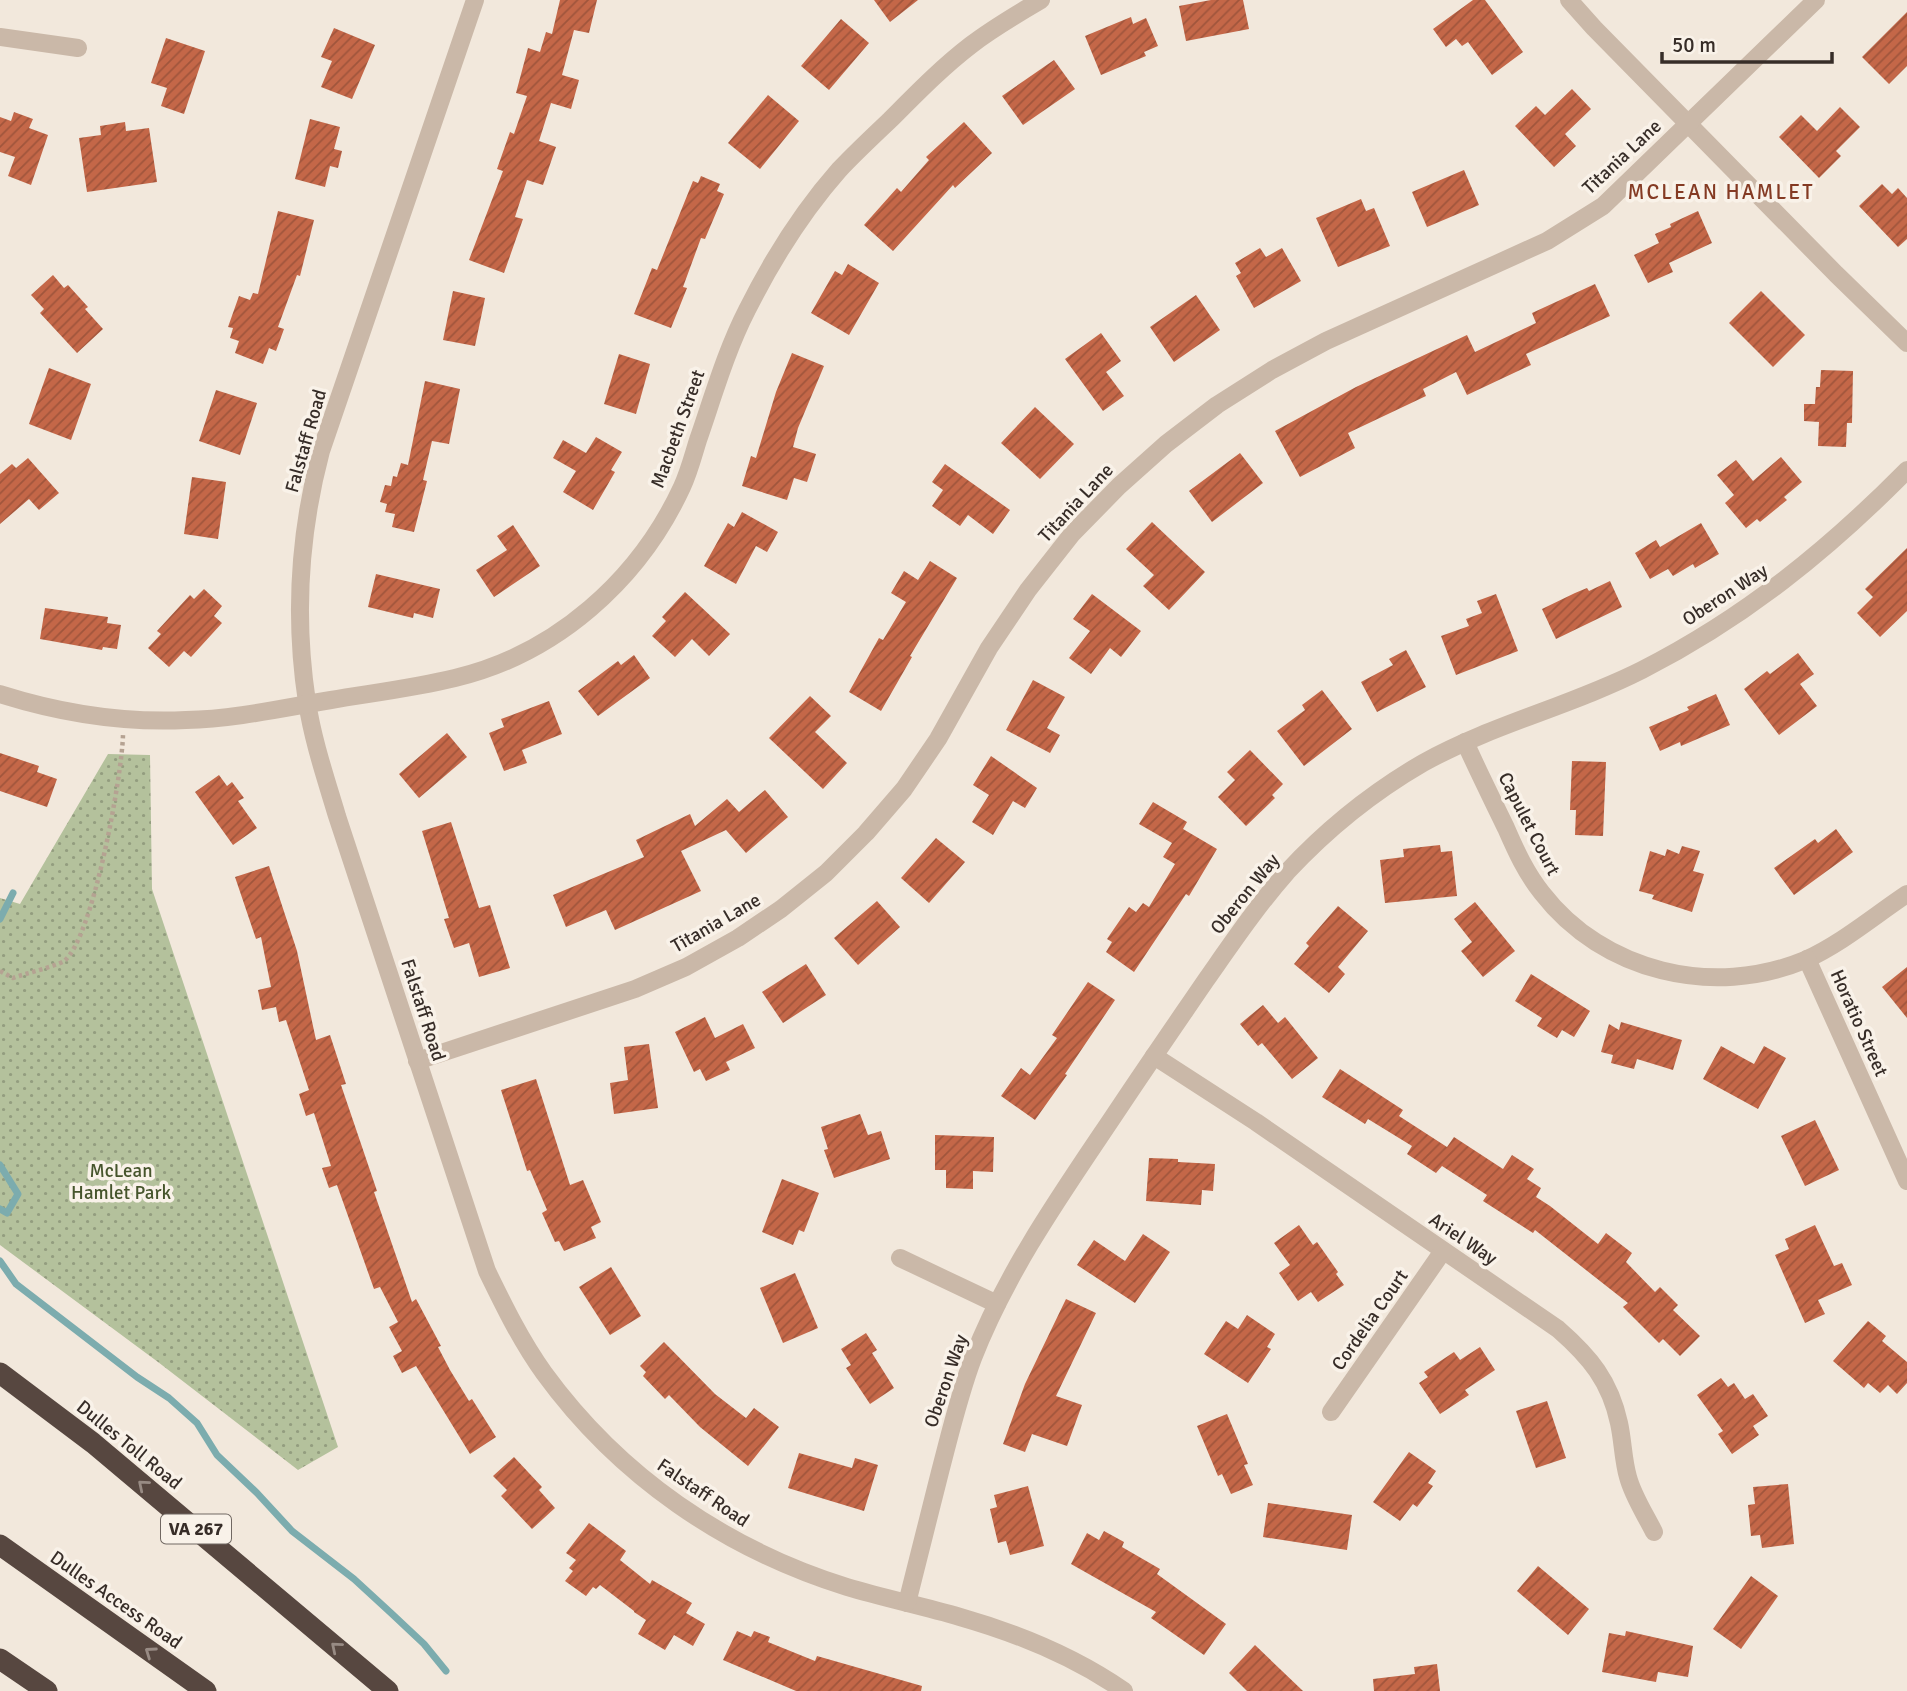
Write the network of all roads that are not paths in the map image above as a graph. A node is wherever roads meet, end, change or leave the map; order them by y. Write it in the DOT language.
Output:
graph roads {
  1 [pos="475,0"];
  2 [pos="1041,0"];
  3 [pos="1569,0"];
  4 [pos="1815,0"];
  5 [pos="0,37"];
  6 [pos="78,48"];
  7 [pos="1688,124"];
  8 [pos="1907,343"];
  9 [pos="1907,470"];
  10 [pos="0,694"];
  11 [pos="307,704"];
  12 [pos="1465,742"];
  13 [pos="1907,894"];
  14 [pos="1807,959"];
  15 [pos="1154,1056"];
  16 [pos="417,1061"];
  17 [pos="1907,1181"];
  18 [pos="1443,1251"];
  19 [pos="900,1258"];
  20 [pos="997,1304"];
  21 [pos="0,1373"];
  22 [pos="1331,1412"];
  23 [pos="1654,1532"];
  24 [pos="0,1545"];
  25 [pos="907,1603"];
  26 [pos="0,1659"];
  27 [pos="1118,1690"];
  28 [pos="47,1691"];
  29 [pos="206,1691"];
  30 [pos="388,1691"];
  1 -- 11 [label="street, Falstaff Road"];
  2 -- 11 [label="street, Macbeth Street"];
  3 -- 7 [label="street"];
  4 -- 7 [label="street, Titania Lane"];
  5 -- 6 [label="street"];
  7 -- 8 [label="street"];
  7 -- 16 [label="street, Titania Lane"];
  9 -- 12 [label="street, Oberon Way"];
  10 -- 11 [label="street, Macbeth Street"];
  11 -- 16 [label="street, Falstaff Road"];
  12 -- 14 [label="street, Capulet Court"];
  12 -- 15 [label="street, Oberon Way"];
  13 -- 14 [label="street, Capulet Court"];
  14 -- 17 [label="street, Horatio Street"];
  15 -- 18 [label="street, Ariel Way"];
  15 -- 20 [label="street, Oberon Way"];
  16 -- 25 [label="street, Falstaff Road"];
  18 -- 22 [label="street, Cordelia Court"];
  18 -- 23 [label="street, Ariel Way"];
  19 -- 20 [label="street"];
  20 -- 25 [label="street, Oberon Way"];
  30 -- 21 [label="highway, Dulles Toll Road / VA 267, one-way"];
  29 -- 24 [label="highway, Dulles Access Road, one-way"];
  25 -- 27 [label="street, Falstaff Road"];
  26 -- 28 [label="highway"];
}
